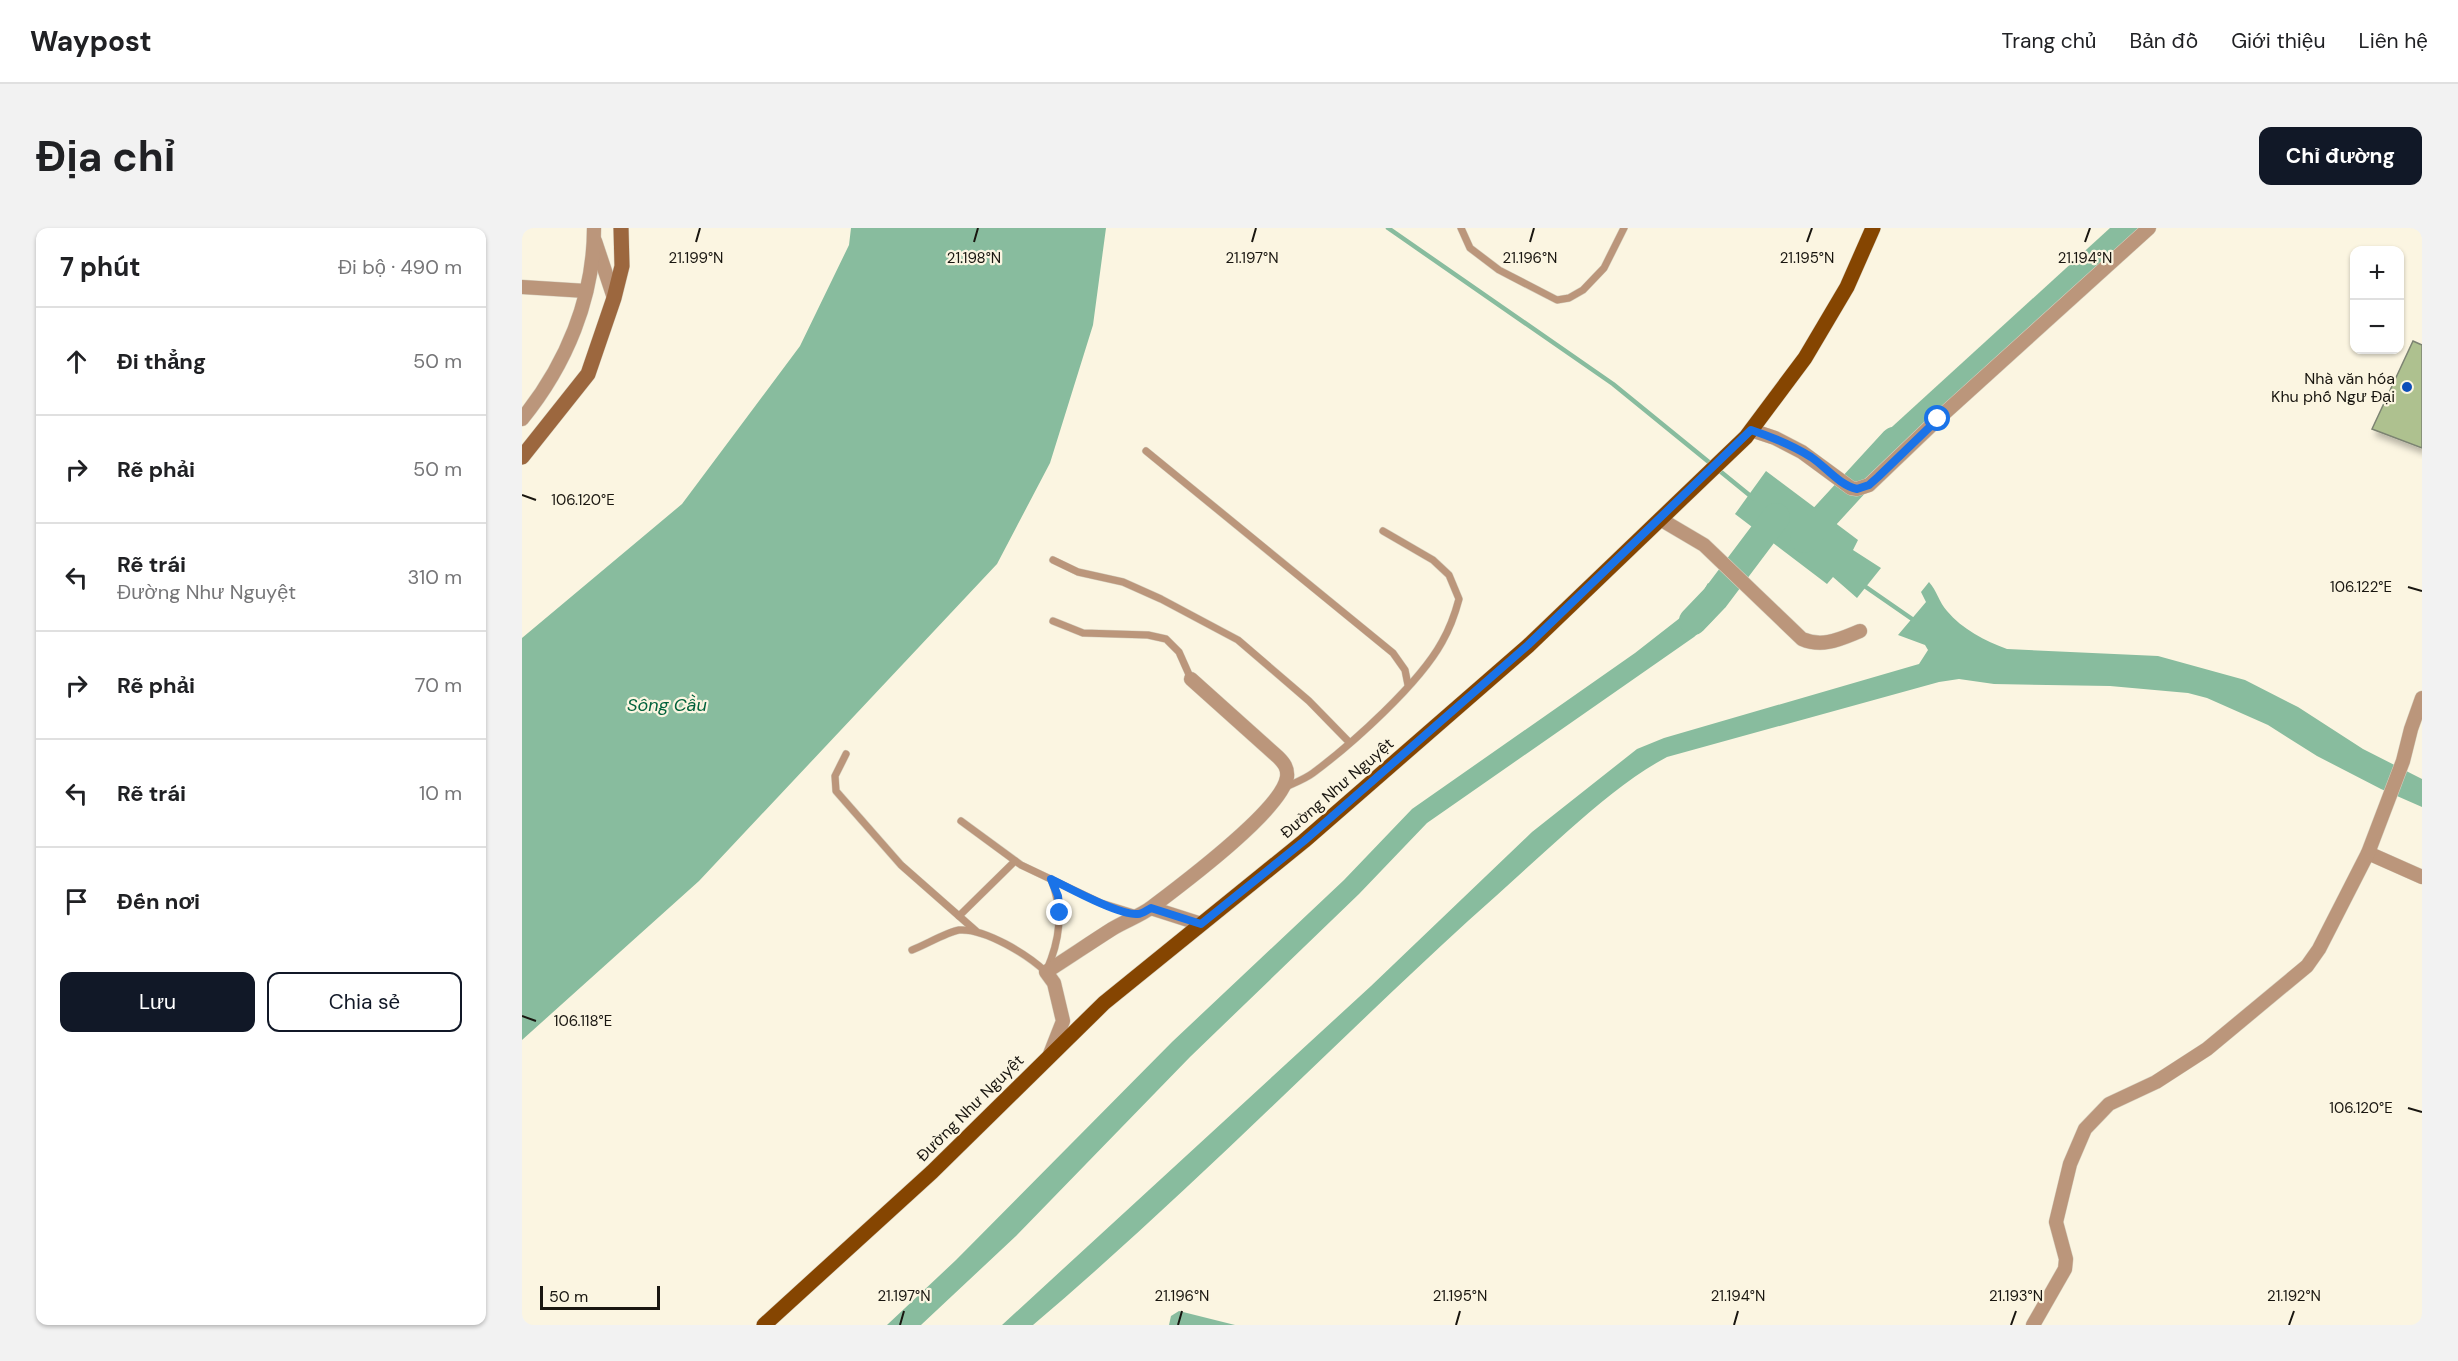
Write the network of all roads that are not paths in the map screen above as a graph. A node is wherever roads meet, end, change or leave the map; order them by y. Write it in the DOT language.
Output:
graph roads {
  1 [pos="621,228"];
  2 [pos="1461,228"];
  3 [pos="1624,228"];
  4 [pos="1873,228"];
  5 [pos="2149,228"];
  6 [pos="594,234"];
  7 [pos="522,287"];
  8 [pos="586,291"];
  9 [pos="614,298"];
  10 [pos="522,419"];
  11 [pos="1751,430"];
  12 [pos="1146,451"];
  13 [pos="522,457"];
  14 [pos="1660,519"];
  15 [pos="1383,531"];
  16 [pos="1053,560"];
  17 [pos="1053,621"];
  18 [pos="1860,631"];
  19 [pos="1191,679"];
  20 [pos="1408,685"];
  21 [pos="2422,698"];
  22 [pos="2416,731"];
  23 [pos="1349,742"];
  24 [pos="846,754"];
  25 [pos="1282,789"];
  26 [pos="961,821"];
  27 [pos="2368,853"];
  28 [pos="1015,861"];
  29 [pos="2422,876"];
  30 [pos="1051,879"];
  31 [pos="1145,911"];
  32 [pos="959,916"];
  33 [pos="1201,924"];
  34 [pos="976,932"];
  35 [pos="912,950"];
  36 [pos="1046,972"];
  37 [pos="1050,1054"];
  38 [pos="764,1325"];
  39 [pos="2034,1325"];
  1 -- 9 [label="street"];
  2 -- 3 [label="lane"];
  4 -- 11 [label="main road, Đường Như Nguyệt"];
  5 -- 11 [label="street"];
  6 -- 8 [label="street"];
  6 -- 9 [label="street"];
  7 -- 8 [label="street"];
  8 -- 10 [label="street"];
  9 -- 13 [label="street"];
  11 -- 14 [label="main road, Đường Như Nguyệt"];
  12 -- 20 [label="lane"];
  14 -- 18 [label="street"];
  14 -- 33 [label="main road, Đường Như Nguyệt"];
  15 -- 20 [label="lane"];
  16 -- 23 [label="lane"];
  17 -- 19 [label="lane"];
  19 -- 25 [label="street"];
  20 -- 23 [label="lane"];
  21 -- 22 [label="street"];
  22 -- 27 [label="street"];
  23 -- 25 [label="lane"];
  24 -- 32 [label="lane"];
  25 -- 31 [label="street"];
  26 -- 28 [label="lane"];
  27 -- 29 [label="street"];
  27 -- 39 [label="street"];
  28 -- 30 [label="lane"];
  28 -- 32 [label="lane"];
  30 -- 31 [label="lane"];
  30 -- 36 [label="lane"];
  31 -- 33 [label="street"];
  31 -- 36 [label="street"];
  32 -- 34 [label="lane"];
  33 -- 37 [label="main road, Đường Như Nguyệt"];
  34 -- 35 [label="lane"];
  34 -- 36 [label="lane"];
  36 -- 37 [label="street"];
  37 -- 38 [label="main road, Đường Như Nguyệt"];
}
